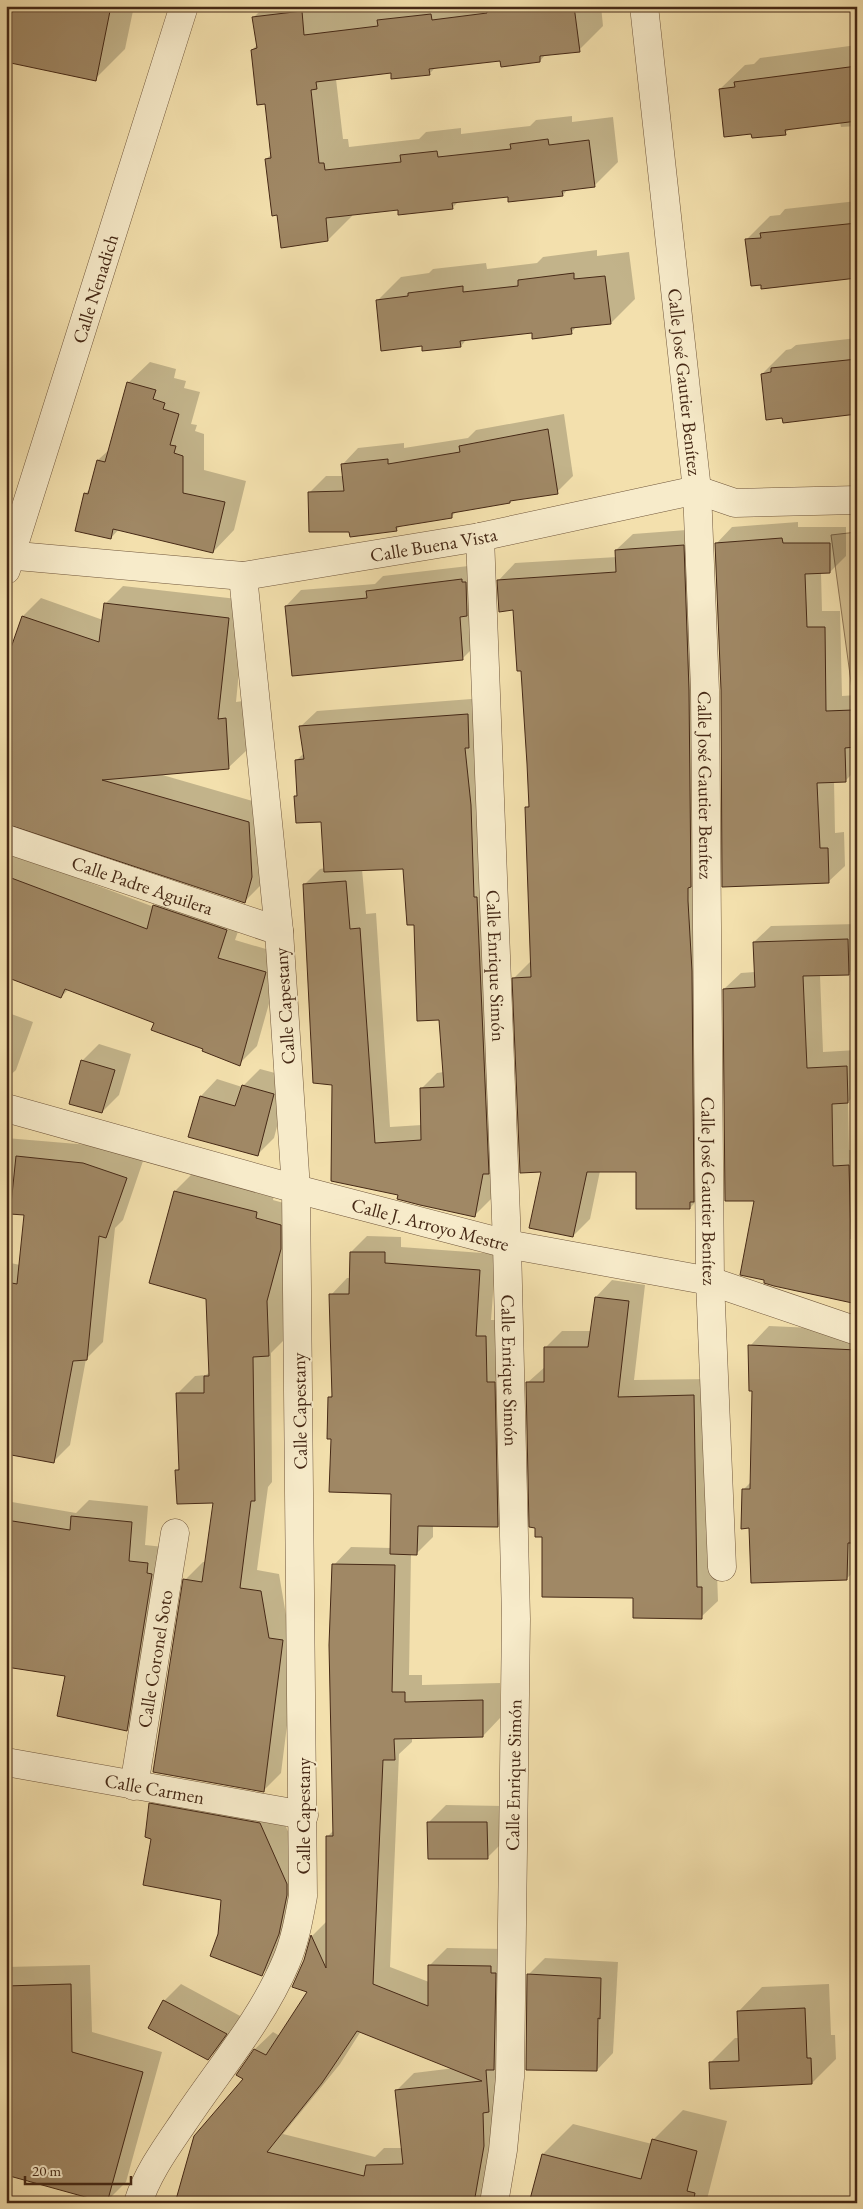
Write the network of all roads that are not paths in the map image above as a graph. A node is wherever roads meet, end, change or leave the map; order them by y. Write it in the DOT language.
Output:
graph roads {
  1 [pos="184,6"];
  2 [pos="644,6"];
  3 [pos="697,490"];
  4 [pos="857,500"];
  5 [pos="480,537"];
  6 [pos="8,560"];
  7 [pos="243,576"];
  8 [pos="6,840"];
  9 [pos="279,931"];
  10 [pos="6,1108"];
  11 [pos="296,1189"];
  12 [pos="506,1244"];
  13 [pos="710,1281"];
  14 [pos="857,1331"];
  15 [pos="175,1533"];
  16 [pos="722,1567"];
  17 [pos="6,1762"];
  18 [pos="134,1786"];
  19 [pos="304,1815"];
  20 [pos="138,2203"];
  21 [pos="494,2203"];
  1 -- 6 [label="street, Calle Nenadich"];
  2 -- 3 [label="street, Calle José Gautier Benítez"];
  3 -- 4 [label="street"];
  3 -- 5 [label="street, Calle Buena Vista"];
  3 -- 13 [label="street, Calle José Gautier Benítez"];
  5 -- 7 [label="street, Calle Buena Vista"];
  5 -- 12 [label="street, Calle Enrique Simón"];
  6 -- 7 [label="street, Calle Buena Vista"];
  7 -- 9 [label="street, Calle Capestany"];
  8 -- 9 [label="street, Calle Padre Aguilera"];
  9 -- 11 [label="street, Calle Capestany"];
  10 -- 11 [label="street, Calle J. Arroyo Mestre"];
  11 -- 12 [label="street, Calle J. Arroyo Mestre"];
  11 -- 19 [label="street, Calle Capestany"];
  12 -- 13 [label="street, Calle J. Arroyo Mestre"];
  12 -- 21 [label="street, Calle Enrique Simón"];
  13 -- 14 [label="street, Calle J. Arroyo Mestre"];
  13 -- 16 [label="street, Calle José Gautier Benítez"];
  15 -- 18 [label="street, Calle Coronel Soto"];
  17 -- 18 [label="street, Calle Carmen"];
  18 -- 19 [label="street, Calle Carmen"];
  19 -- 20 [label="street, Calle Capestany"];
}
